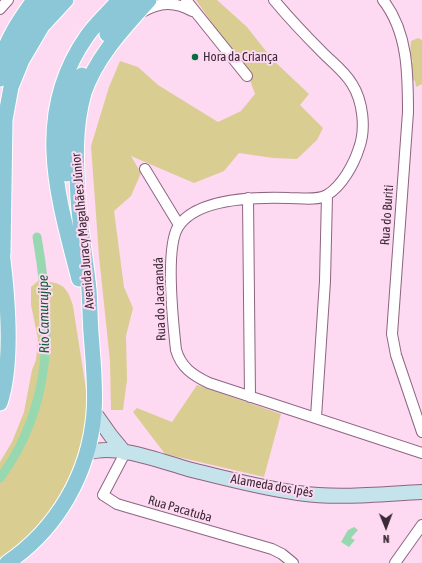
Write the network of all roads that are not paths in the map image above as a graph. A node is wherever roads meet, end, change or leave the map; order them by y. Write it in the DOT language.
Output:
graph roads {
  1 [pos="8,0"];
  2 [pos="34,0"];
  3 [pos="49,0"];
  4 [pos="66,0"];
  5 [pos="119,0"];
  6 [pos="131,0"];
  7 [pos="149,0"];
  8 [pos="186,0"];
  9 [pos="274,0"];
  10 [pos="383,0"];
  11 [pos="0,9"];
  12 [pos="197,14"];
  13 [pos="135,16"];
  14 [pos="0,68"];
  15 [pos="247,76"];
  16 [pos="0,79"];
  17 [pos="145,169"];
  18 [pos="327,195"];
  19 [pos="248,198"];
  20 [pos="179,225"];
  21 [pos="80,227"];
  22 [pos="0,233"];
  23 [pos="3,254"];
  24 [pos="89,316"];
  25 [pos="250,397"];
  26 [pos="0,403"];
  27 [pos="94,412"];
  28 [pos="316,417"];
  29 [pos="422,432"];
  30 [pos="88,453"];
  31 [pos="125,453"];
  32 [pos="422,453"];
  33 [pos="422,492"];
  34 [pos="422,525"];
  35 [pos="7,563"];
  36 [pos="293,563"];
  37 [pos="395,563"];
  1 -- 11 [label="street"];
  2 -- 14 [label="main road"];
  3 -- 16 [label="main road"];
  4 -- 23 [label="main road"];
  5 -- 24 [label="main road, Avenida Juracy Magalhães Júnior"];
  6 -- 21 [label="main road"];
  7 -- 13 [label="main road, Avenida Juracy Magalhães Júnior"];
  8 -- 12 [label="street"];
  9 -- 18 [label="street"];
  10 -- 29 [label="street, Rua do Buriti"];
  12 -- 13 [label="street"];
  12 -- 15 [label="street"];
  13 -- 21 [label="main road, Avenida Juracy Magalhães Júnior"];
  17 -- 20 [label="street"];
  18 -- 19 [label="street"];
  18 -- 28 [label="street"];
  19 -- 20 [label="street"];
  19 -- 25 [label="street"];
  20 -- 25 [label="street, Rua do Jacarandá"];
  21 -- 24 [label="main road, Avenida Juracy Magalhães Júnior"];
  22 -- 23 [label="main road"];
  23 -- 26 [label="main road"];
  24 -- 27 [label="main road, Avenida Juracy Magalhães Júnior"];
  25 -- 28 [label="street, Rua do Jacarandá"];
  27 -- 30 [label="main road, Avenida Juracy Magalhães Júnior"];
  27 -- 31 [label="street"];
  28 -- 32 [label="street, Rua do Jacarandá"];
  30 -- 31 [label="street, Alameda dos Ipês"];
  30 -- 35 [label="main road, Avenida Juracy Magalhães Júnior"];
  31 -- 33 [label="street, Alameda dos Ipês"];
  31 -- 36 [label="street, Rua Pacatuba"];
  34 -- 37 [label="street"];
}
